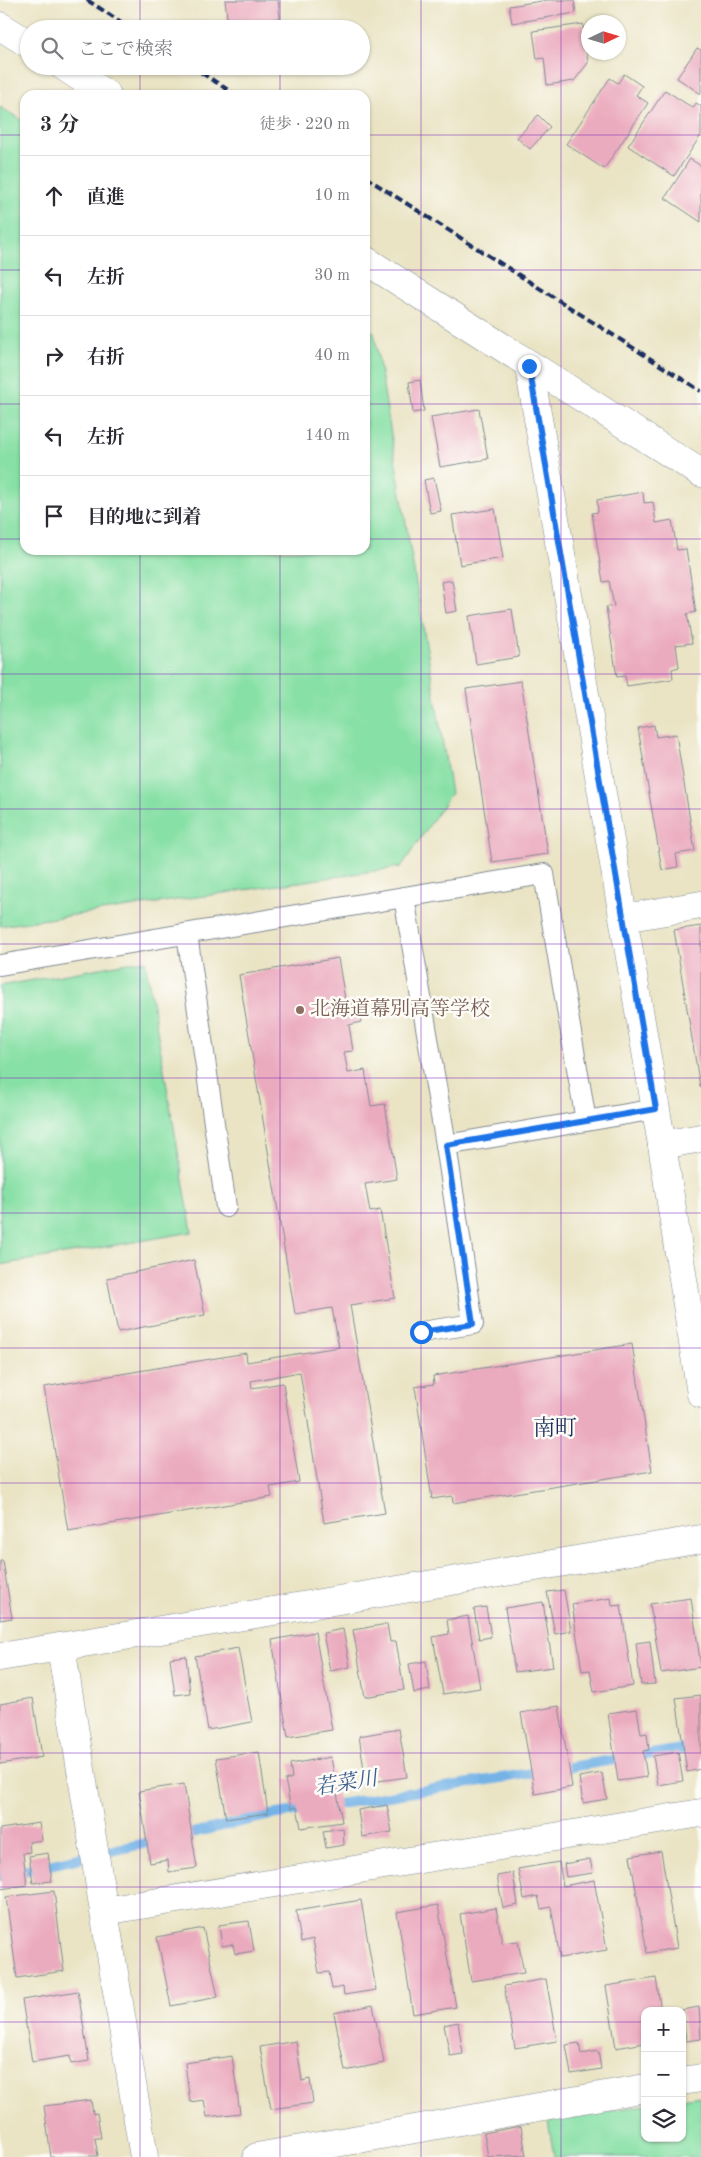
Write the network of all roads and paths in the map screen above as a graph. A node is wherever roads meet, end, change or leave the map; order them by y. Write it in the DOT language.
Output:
graph roads {
  1 [pos="0,26"];
  2 [pos="20,38"];
  3 [pos="77,75"];
  4 [pos="100,90"];
  5 [pos="370,263"];
  6 [pos="529,366"];
  7 [pos="701,473"];
  8 [pos="404,897"];
  9 [pos="701,905"];
  10 [pos="624,918"];
  11 [pos="187,934"];
  12 [pos="0,966"];
  13 [pos="656,1109"];
  14 [pos="586,1121"];
  15 [pos="701,1138"];
  16 [pos="446,1145"];
  17 [pos="662,1145"];
  18 [pos="226,1208"];
  19 [pos="421,1332"];
  20 [pos="700,1384"];
  21 [pos="701,1539"];
  22 [pos="60,1647"];
  23 [pos="0,1657"];
  24 [pos="701,1813"];
  25 [pos="104,1911"];
  26 [pos="701,2078"];
  27 [pos="686,2080"];
  28 [pos="641,2089"];
  29 [pos="144,2157"];
  30 [pos="258,2157"];
  1 -- 2 [label="street"];
  3 -- 4 [label="street"];
  5 -- 6 [label="street"];
  6 -- 7 [label="street"];
  6 -- 10 [label="street"];
  8 -- 11 [label="lane"];
  8 -- 14 [label="lane"];
  8 -- 16 [label="lane"];
  9 -- 10 [label="street"];
  10 -- 13 [label="street"];
  11 -- 12 [label="lane"];
  11 -- 18 [label="lane"];
  13 -- 14 [label="lane"];
  13 -- 17 [label="street"];
  14 -- 16 [label="lane"];
  15 -- 17 [label="street"];
  16 -- 19 [label="lane"];
  17 -- 20 [label="street"];
  21 -- 22 [label="street"];
  22 -- 23 [label="street"];
  22 -- 25 [label="street"];
  24 -- 25 [label="street"];
  25 -- 29 [label="street"];
  26 -- 27 [label="street"];
  28 -- 30 [label="street"];
}
